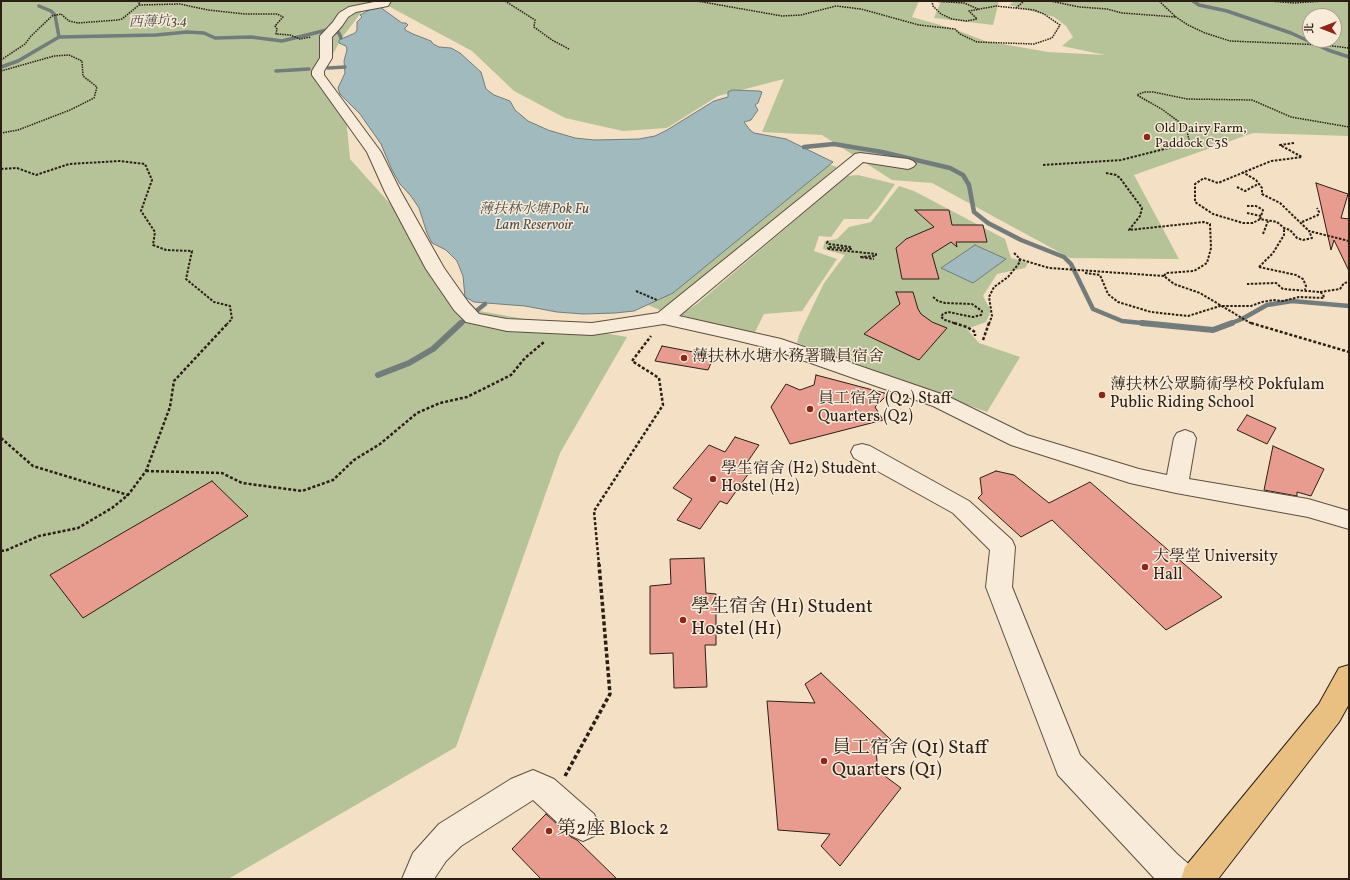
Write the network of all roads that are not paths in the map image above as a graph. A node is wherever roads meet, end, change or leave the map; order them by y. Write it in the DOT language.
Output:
graph roads {
  1 [pos="383,3"];
  2 [pos="908,164"];
  3 [pos="664,318"];
  4 [pos="1185,438"];
  5 [pos="862,452"];
  6 [pos="1176,485"];
  7 [pos="1349,520"];
  8 [pos="1349,677"];
  9 [pos="583,825"];
  10 [pos="418,879"];
  11 [pos="1180,879"];
  12 [pos="1197,879"];
  1 -- 3 [label="street"];
  2 -- 3 [label="street"];
  3 -- 6 [label="street"];
  4 -- 6 [label="street"];
  5 -- 11 [label="street"];
  6 -- 7 [label="street"];
  8 -- 12 [label="main road"];
  9 -- 10 [label="street"];
}
